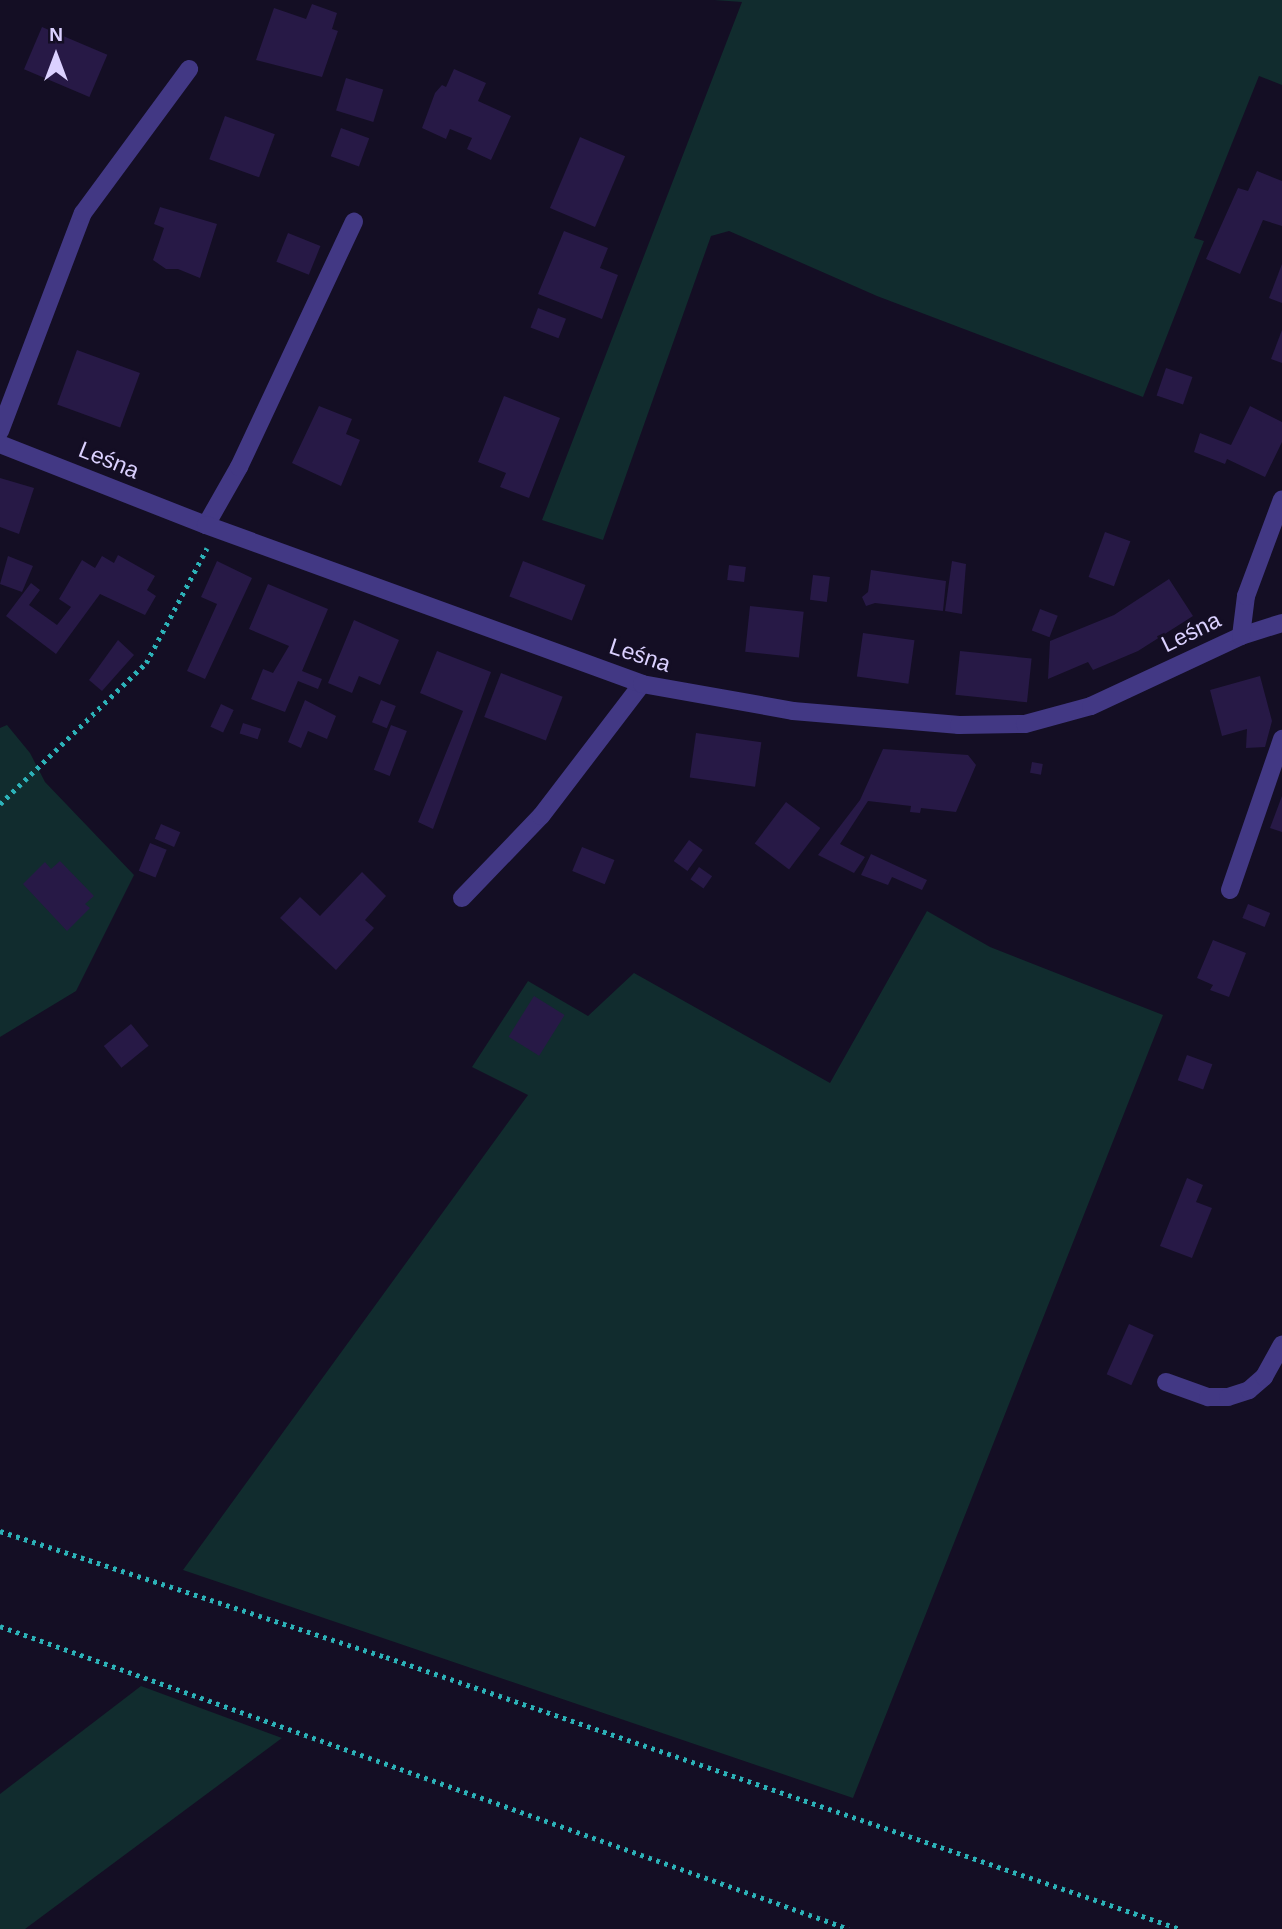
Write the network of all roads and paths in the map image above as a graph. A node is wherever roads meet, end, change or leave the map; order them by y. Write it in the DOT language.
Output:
graph roads {
  1 [pos="189,69"];
  2 [pos="354,222"];
  3 [pos="0,432"];
  4 [pos="0,444"];
  5 [pos="1282,499"];
  6 [pos="211,527"];
  7 [pos="1282,623"];
  8 [pos="1241,636"];
  9 [pos="642,684"];
  10 [pos="1282,740"];
  11 [pos="0,804"];
  12 [pos="1230,890"];
  13 [pos="462,898"];
  14 [pos="1282,1345"];
  15 [pos="1166,1382"];
  16 [pos="0,1531"];
  17 [pos="0,1626"];
  18 [pos="849,1929"];
  19 [pos="1180,1929"];
  1 -- 3 [label="street"];
  2 -- 6 [label="street"];
  4 -- 6 [label="street, Leśna"];
  5 -- 8 [label="street"];
  6 -- 9 [label="street, Leśna"];
  6 -- 11 [label="path"];
  7 -- 8 [label="street, Leśna"];
  8 -- 9 [label="street, Leśna"];
  9 -- 13 [label="street"];
  10 -- 12 [label="street"];
  14 -- 15 [label="street"];
  16 -- 19 [label="path"];
  17 -- 18 [label="path"];
}
